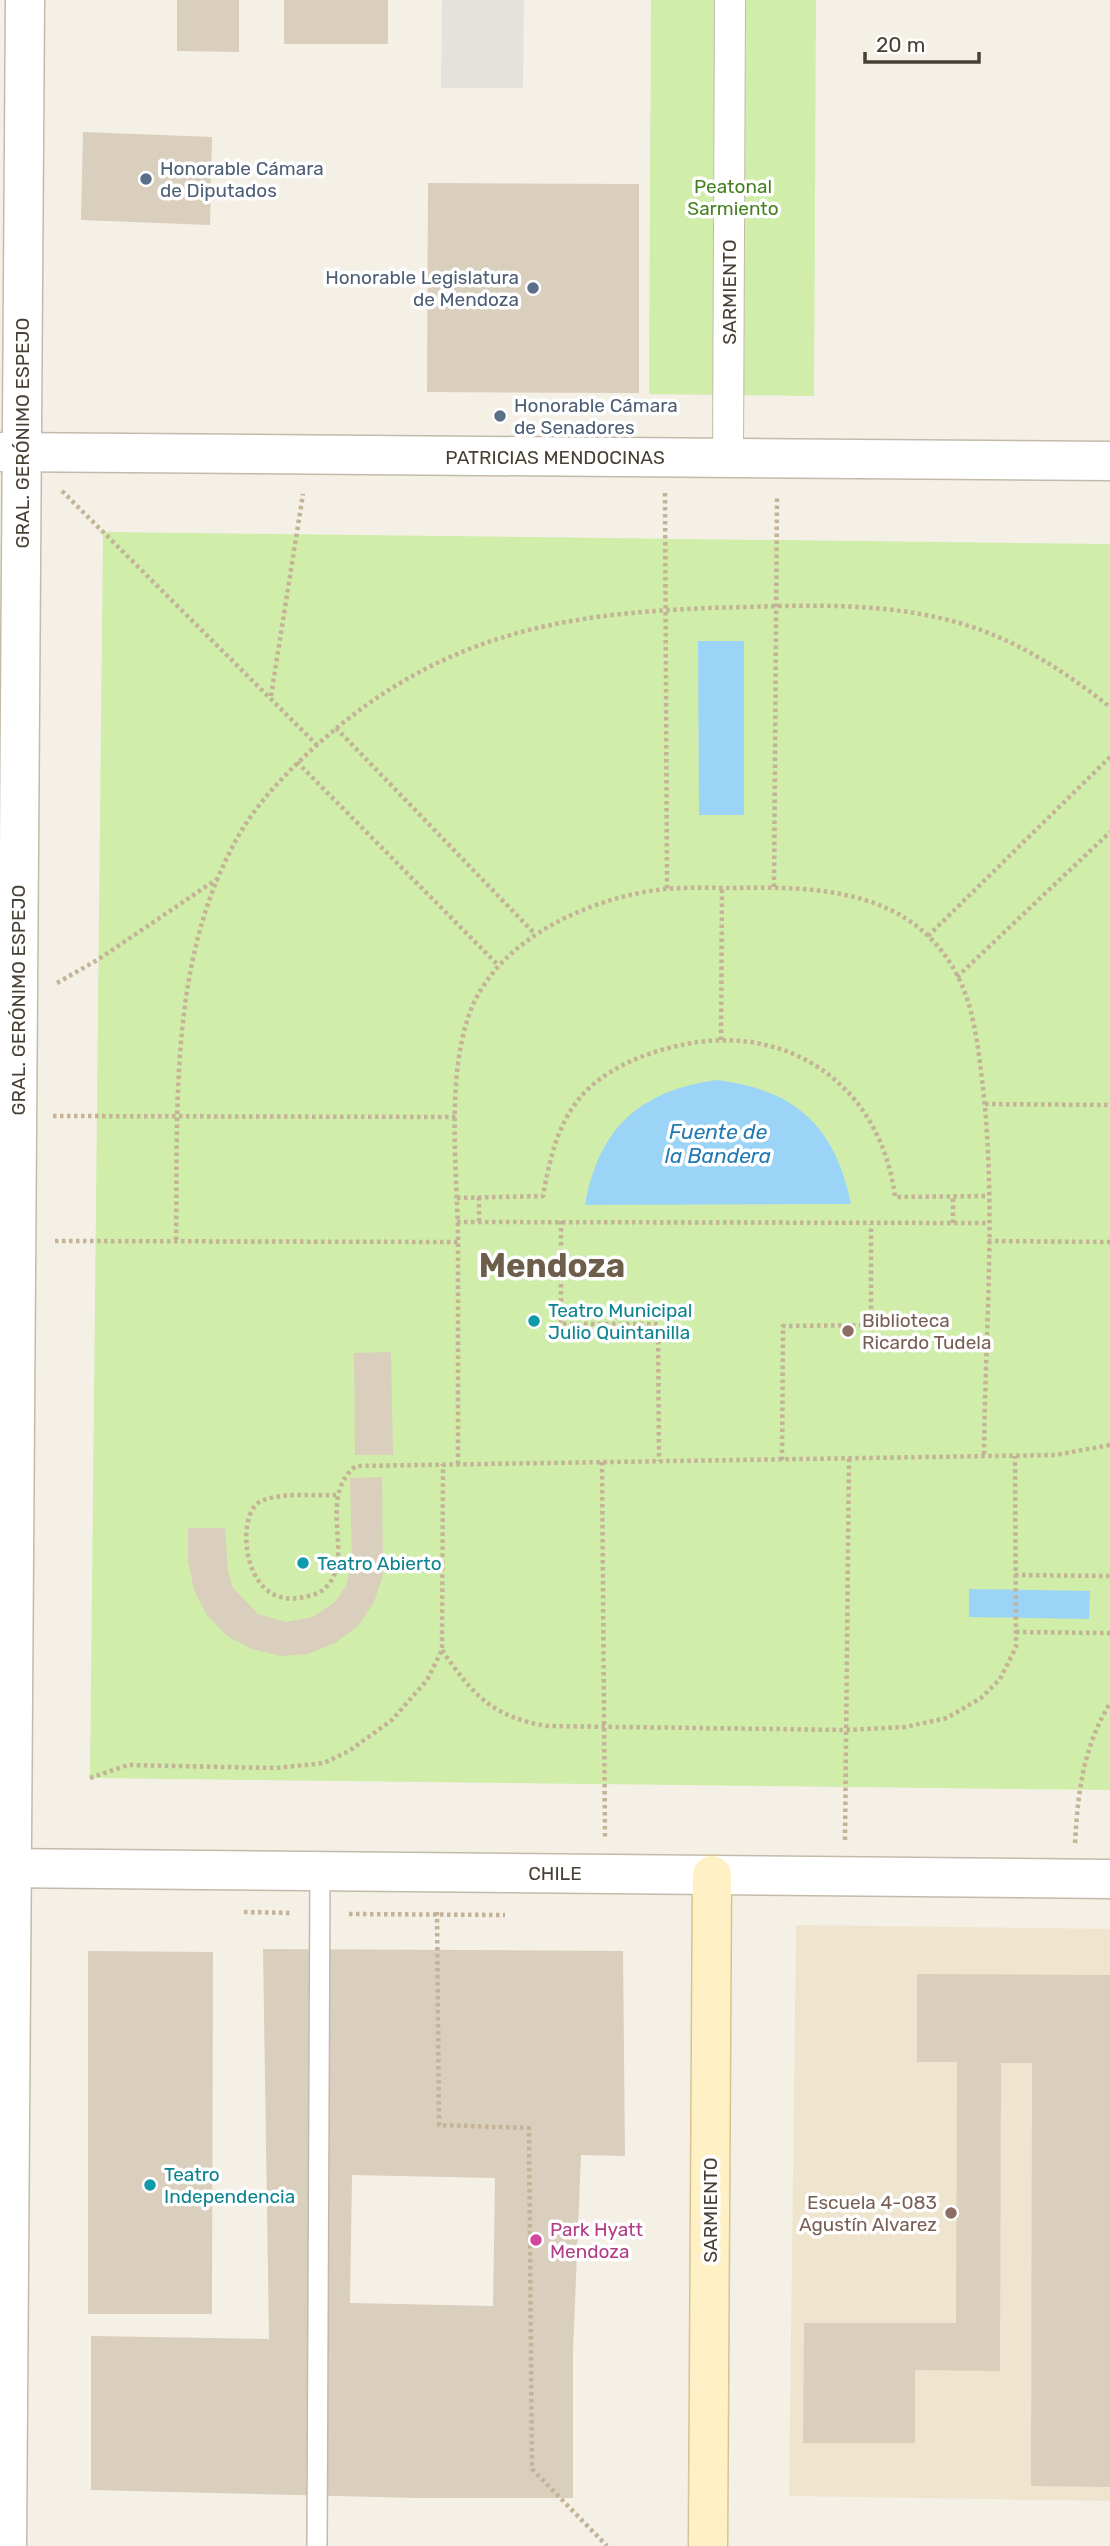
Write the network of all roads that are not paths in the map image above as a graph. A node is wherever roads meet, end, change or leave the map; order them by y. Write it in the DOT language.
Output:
graph roads {
  1 [pos="25,0"];
  2 [pos="730,0"];
  3 [pos="11,452"];
  4 [pos="727,458"];
  5 [pos="1110,461"];
  6 [pos="9,1116"];
  7 [pos="11,1216"];
  8 [pos="6,1868"];
  9 [pos="320,1871"];
  10 [pos="712,1875"];
  11 [pos="1092,1878"];
  12 [pos="7,2546"];
  13 [pos="317,2546"];
  14 [pos="708,2546"];
  1 -- 3 [label="street, GRAL. GERÓNIMO ESPEJO"];
  2 -- 4 [label="street, SARMIENTO"];
  3 -- 4 [label="street, PATRICIAS MENDOCINAS"];
  3 -- 6 [label="street, GRAL. GERÓNIMO ESPEJO"];
  4 -- 5 [label="street, PATRICIAS MENDOCINAS"];
  6 -- 7 [label="street, GRAL. GERÓNIMO ESPEJO"];
  7 -- 8 [label="street, GRAL. GERÓNIMO ESPEJO"];
  8 -- 9 [label="street, CHILE"];
  8 -- 12 [label="street, GRAL. GERÓNIMO ESPEJO"];
  9 -- 10 [label="street, CHILE"];
  9 -- 13 [label="lane"];
  10 -- 11 [label="street, CHILE"];
  10 -- 14 [label="main road, SARMIENTO"];
}
